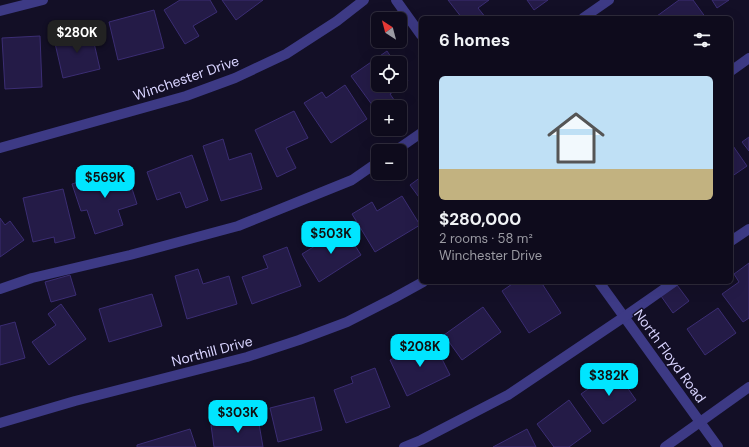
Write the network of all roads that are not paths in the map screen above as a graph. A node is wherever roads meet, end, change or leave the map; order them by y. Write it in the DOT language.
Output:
graph roads {
  1 [pos="43,0"];
  2 [pos="364,0"];
  3 [pos="396,0"];
  4 [pos="609,0"];
  5 [pos="0,11"];
  6 [pos="587,16"];
  7 [pos="419,32"];
  8 [pos="749,58"];
  9 [pos="733,70"];
  10 [pos="419,134"];
  11 [pos="405,144"];
  12 [pos="0,148"];
  13 [pos="371,167"];
  14 [pos="749,228"];
  15 [pos="733,240"];
  16 [pos="419,284"];
  17 [pos="600,284"];
  18 [pos="671,284"];
  19 [pos="0,289"];
  20 [pos="624,317"];
  21 [pos="749,387"];
  22 [pos="700,422"];
  23 [pos="0,423"];
  24 [pos="404,447"];
  25 [pos="665,447"];
  26 [pos="718,447"];
  1 -- 5 [label="street"];
  2 -- 12 [label="street, Winchester Drive"];
  3 -- 7 [label="street"];
  4 -- 6 [label="street"];
  8 -- 9 [label="street"];
  10 -- 11 [label="street"];
  13 -- 19 [label="street"];
  14 -- 15 [label="street"];
  16 -- 23 [label="street, Northill Drive"];
  17 -- 20 [label="street, North Floyd Road"];
  18 -- 20 [label="street"];
  20 -- 22 [label="street, North Floyd Road"];
  20 -- 24 [label="street"];
  21 -- 22 [label="street"];
  22 -- 25 [label="street"];
  22 -- 26 [label="street, North Floyd Road"];
}
